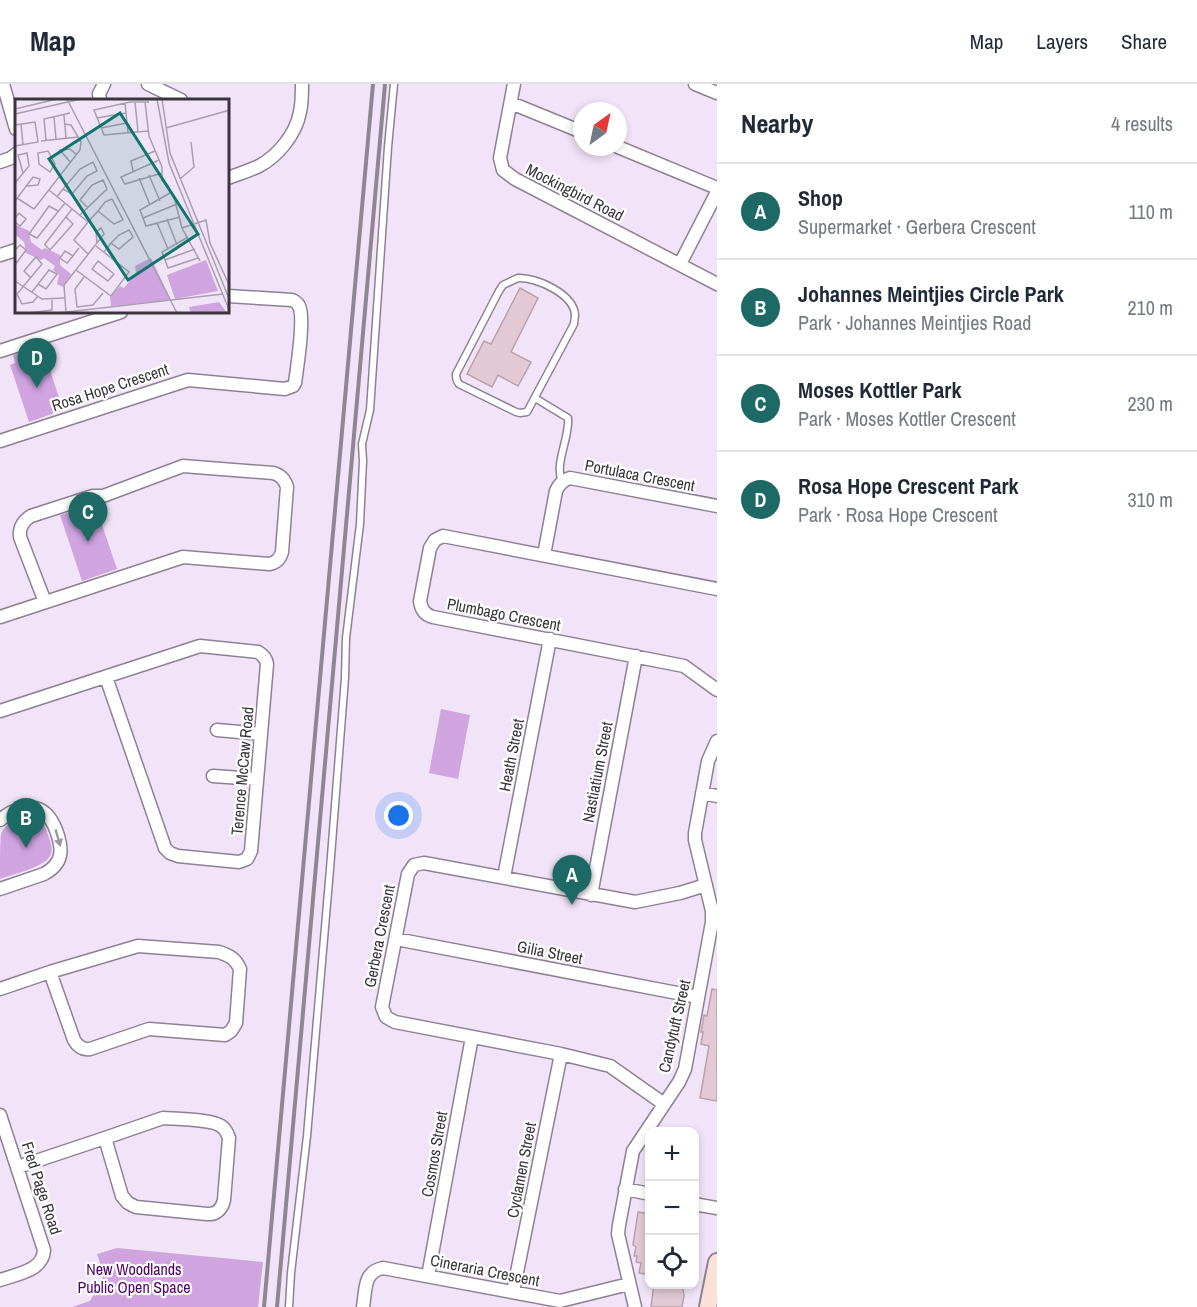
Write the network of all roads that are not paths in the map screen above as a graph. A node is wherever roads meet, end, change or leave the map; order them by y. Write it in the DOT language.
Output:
graph roads {
  1 [pos="3,84"];
  2 [pos="104,84"];
  3 [pos="148,84"];
  4 [pos="302,84"];
  5 [pos="394,84"];
  6 [pos="514,84"];
  7 [pos="695,84"];
  8 [pos="717,93"];
  9 [pos="100,99"];
  10 [pos="179,99"];
  11 [pos="511,103"];
  12 [pos="15,126"];
  13 [pos="573,128"];
  14 [pos="627,151"];
  15 [pos="15,155"];
  16 [pos="0,162"];
  17 [pos="230,176"];
  18 [pos="717,190"];
  19 [pos="15,250"];
  20 [pos="0,255"];
  21 [pos="680,264"];
  22 [pos="717,284"];
  23 [pos="230,296"];
  24 [pos="115,314"];
  25 [pos="0,351"];
  26 [pos="535,398"];
  27 [pos="0,441"];
  28 [pos="562,482"];
  29 [pos="717,506"];
  30 [pos="544,555"];
  31 [pos="717,589"];
  32 [pos="45,602"];
  33 [pos="0,616"];
  34 [pos="550,639"];
  35 [pos="636,656"];
  36 [pos="106,676"];
  37 [pos="717,690"];
  38 [pos="0,711"];
  39 [pos="217,730"];
  40 [pos="261,734"];
  41 [pos="717,741"];
  42 [pos="213,776"];
  43 [pos="258,779"];
  44 [pos="702,793"];
  45 [pos="717,796"];
  46 [pos="0,820"];
  47 [pos="504,877"];
  48 [pos="706,885"];
  49 [pos="0,889"];
  50 [pos="591,895"];
  51 [pos="396,939"];
  52 [pos="50,972"];
  53 [pos="0,989"];
  54 [pos="698,997"];
  55 [pos="472,1037"];
  56 [pos="561,1054"];
  57 [pos="664,1104"];
  58 [pos="0,1115"];
  59 [pos="105,1137"];
  60 [pos="18,1167"];
  61 [pos="625,1189"];
  62 [pos="645,1193"];
  63 [pos="699,1205"];
  64 [pos="717,1208"];
  65 [pos="717,1262"];
  66 [pos="428,1276"];
  67 [pos="0,1280"];
  68 [pos="629,1284"];
  69 [pos="513,1292"];
  70 [pos="289,1307"];
  71 [pos="363,1307"];
  72 [pos="635,1307"];
  73 [pos="708,1307"];
  1 -- 12 [label="street"];
  2 -- 9 [label="street"];
  3 -- 10 [label="street"];
  4 -- 17 [label="street"];
  5 -- 70 [label="lane"];
  6 -- 11 [label="street, Mockingbird Road"];
  7 -- 8 [label="street"];
  11 -- 13 [label="street"];
  11 -- 21 [label="street, Mockingbird Road"];
  14 -- 18 [label="street"];
  15 -- 16 [label="street"];
  18 -- 21 [label="street"];
  19 -- 20 [label="street"];
  21 -- 22 [label="street"];
  23 -- 27 [label="street, Rosa Hope Crescent"];
  24 -- 25 [label="street"];
  26 -- 26 [label="lane"];
  26 -- 28 [label="lane"];
  28 -- 29 [label="street, Portulaca Crescent"];
  28 -- 30 [label="street, Portulaca Crescent"];
  30 -- 31 [label="street, Plumbago Crescent"];
  30 -- 34 [label="street, Plumbago Crescent"];
  32 -- 32 [label="street"];
  32 -- 33 [label="street"];
  34 -- 35 [label="street, Plumbago Crescent"];
  34 -- 47 [label="street, Heath Street"];
  35 -- 37 [label="street, Plumbago Crescent"];
  35 -- 50 [label="street, Nastiatium Street"];
  36 -- 38 [label="street, Terence McCaw Road"];
  36 -- 40 [label="street, Terence McCaw Road"];
  36 -- 43 [label="street, Terence McCaw Road"];
  39 -- 40 [label="street"];
  40 -- 43 [label="street, Terence McCaw Road"];
  41 -- 44 [label="street, Candytuft Street"];
  42 -- 43 [label="street"];
  44 -- 45 [label="street"];
  44 -- 48 [label="street, Candytuft Street"];
  46 -- 49 [label="street, one-way"];
  47 -- 50 [label="street, Gerbera Crescent"];
  47 -- 51 [label="street, Gerbera Crescent"];
  48 -- 50 [label="street, Gerbera Crescent"];
  48 -- 54 [label="street, Candytuft Street"];
  51 -- 54 [label="street, Gilia Street"];
  51 -- 55 [label="street, Gerbera Crescent"];
  52 -- 52 [label="street"];
  52 -- 53 [label="street"];
  54 -- 57 [label="street, Candytuft Street"];
  55 -- 56 [label="street, Gerbera Crescent"];
  55 -- 66 [label="street, Cosmos Street"];
  56 -- 57 [label="street, Gerbera Crescent"];
  56 -- 69 [label="street, Cyclamen Street"];
  57 -- 61 [label="street, Candytuft Street"];
  58 -- 60 [label="street, Fred Page Road"];
  59 -- 59 [label="street"];
  59 -- 60 [label="street"];
  60 -- 67 [label="street, Fred Page Road"];
  61 -- 62 [label="street"];
  61 -- 68 [label="street, Candytuft Street"];
  63 -- 64 [label="street"];
  65 -- 73 [label="main road"];
  66 -- 69 [label="street, Cineraria Crescent"];
  66 -- 71 [label="street, Cineraria Crescent"];
  68 -- 69 [label="street, Cineraria Crescent"];
  68 -- 72 [label="street, Candytuft Street"];
}
